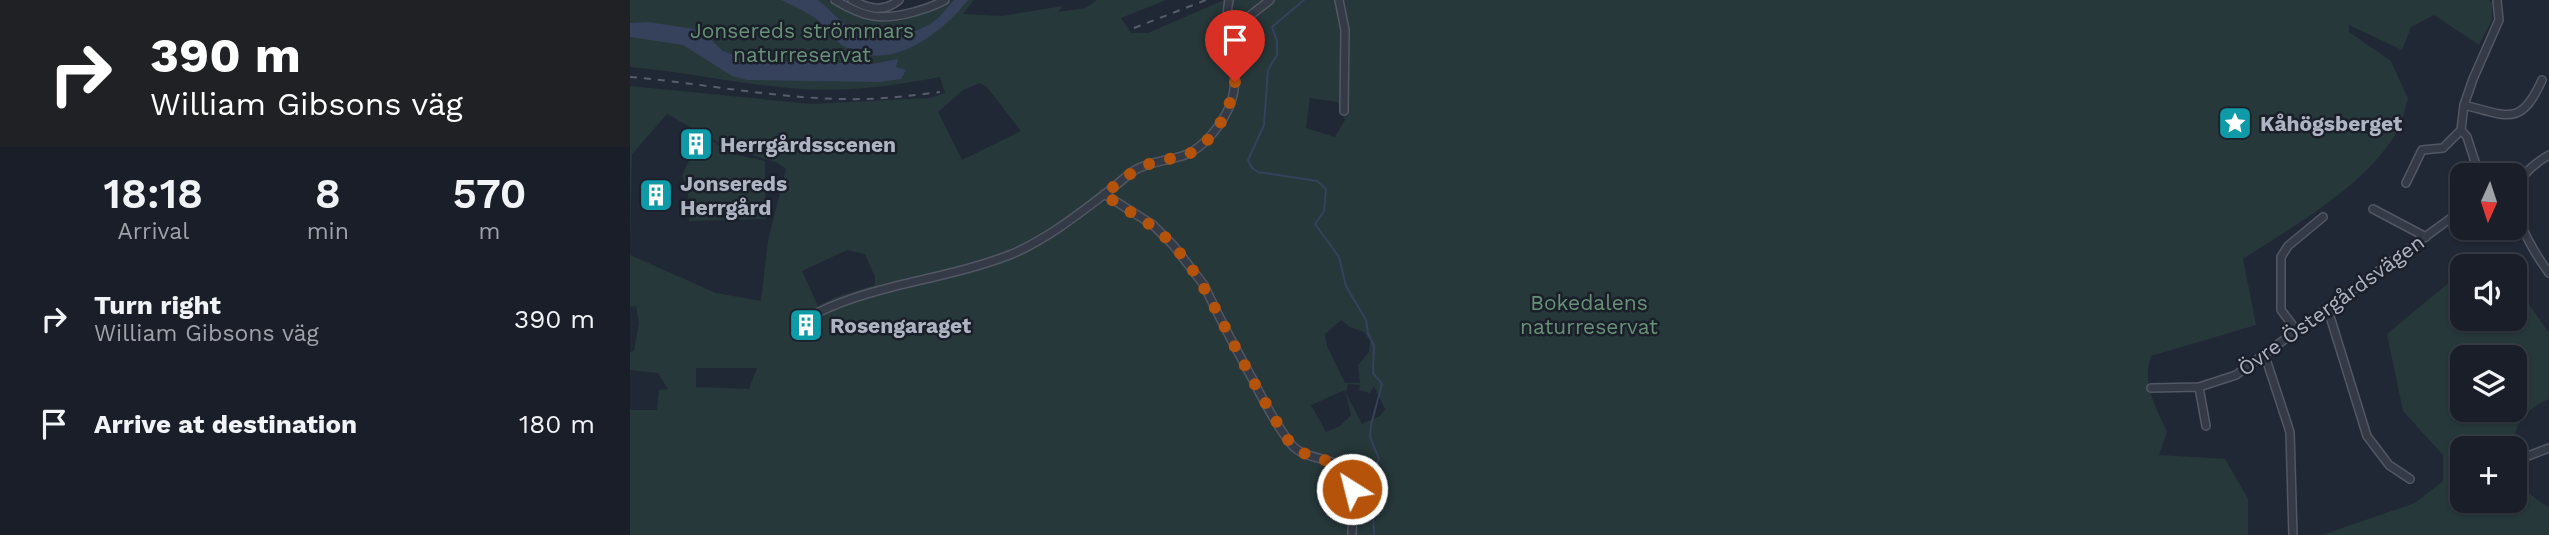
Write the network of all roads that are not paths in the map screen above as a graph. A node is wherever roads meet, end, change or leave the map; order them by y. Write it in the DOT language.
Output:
graph roads {
  1 [pos="835,0"];
  2 [pos="852,0"];
  3 [pos="899,0"];
  4 [pos="945,0"];
  5 [pos="1270,0"];
  6 [pos="1339,0"];
  7 [pos="2497,0"];
  8 [pos="1228,4"];
  9 [pos="1229,32"];
  10 [pos="2542,80"];
  11 [pos="2464,105"];
  12 [pos="1344,111"];
  13 [pos="2462,130"];
  14 [pos="2549,155"];
  15 [pos="2475,163"];
  16 [pos="2527,171"];
  17 [pos="2406,183"];
  18 [pos="1104,194"];
  19 [pos="2373,209"];
  20 [pos="2323,217"];
  21 [pos="2450,220"];
  22 [pos="2527,235"];
  23 [pos="2426,237"];
  24 [pos="2549,273"];
  25 [pos="2328,310"];
  26 [pos="819,312"];
  27 [pos="2297,331"];
  28 [pos="2265,356"];
  29 [pos="2199,387"];
  30 [pos="2151,388"];
  31 [pos="2206,426"];
  32 [pos="2549,448"];
  33 [pos="2528,456"];
  34 [pos="2410,479"];
  35 [pos="1352,535"];
  36 [pos="2293,535"];
  1 -- 4 [label="street"];
  2 -- 3 [label="street"];
  5 -- 9 [label="street"];
  6 -- 12 [label="street"];
  7 -- 11 [label="street"];
  8 -- 9 [label="street"];
  9 -- 18 [label="street"];
  10 -- 11 [label="street"];
  11 -- 13 [label="street"];
  13 -- 15 [label="street"];
  13 -- 17 [label="street"];
  14 -- 16 [label="street"];
  18 -- 26 [label="street"];
  18 -- 35 [label="street"];
  19 -- 23 [label="street"];
  20 -- 27 [label="street"];
  21 -- 23 [label="street, Övre Östergårdsvägen"];
  22 -- 24 [label="street"];
  23 -- 25 [label="street, Övre Östergårdsvägen"];
  25 -- 27 [label="street, Övre Östergårdsvägen"];
  25 -- 34 [label="street"];
  27 -- 28 [label="street, Övre Östergårdsvägen"];
  28 -- 29 [label="street, Övre Östergårdsvägen"];
  28 -- 36 [label="street"];
  29 -- 30 [label="street, Övre Östergårdsvägen"];
  29 -- 31 [label="street"];
  32 -- 33 [label="street"];
}
